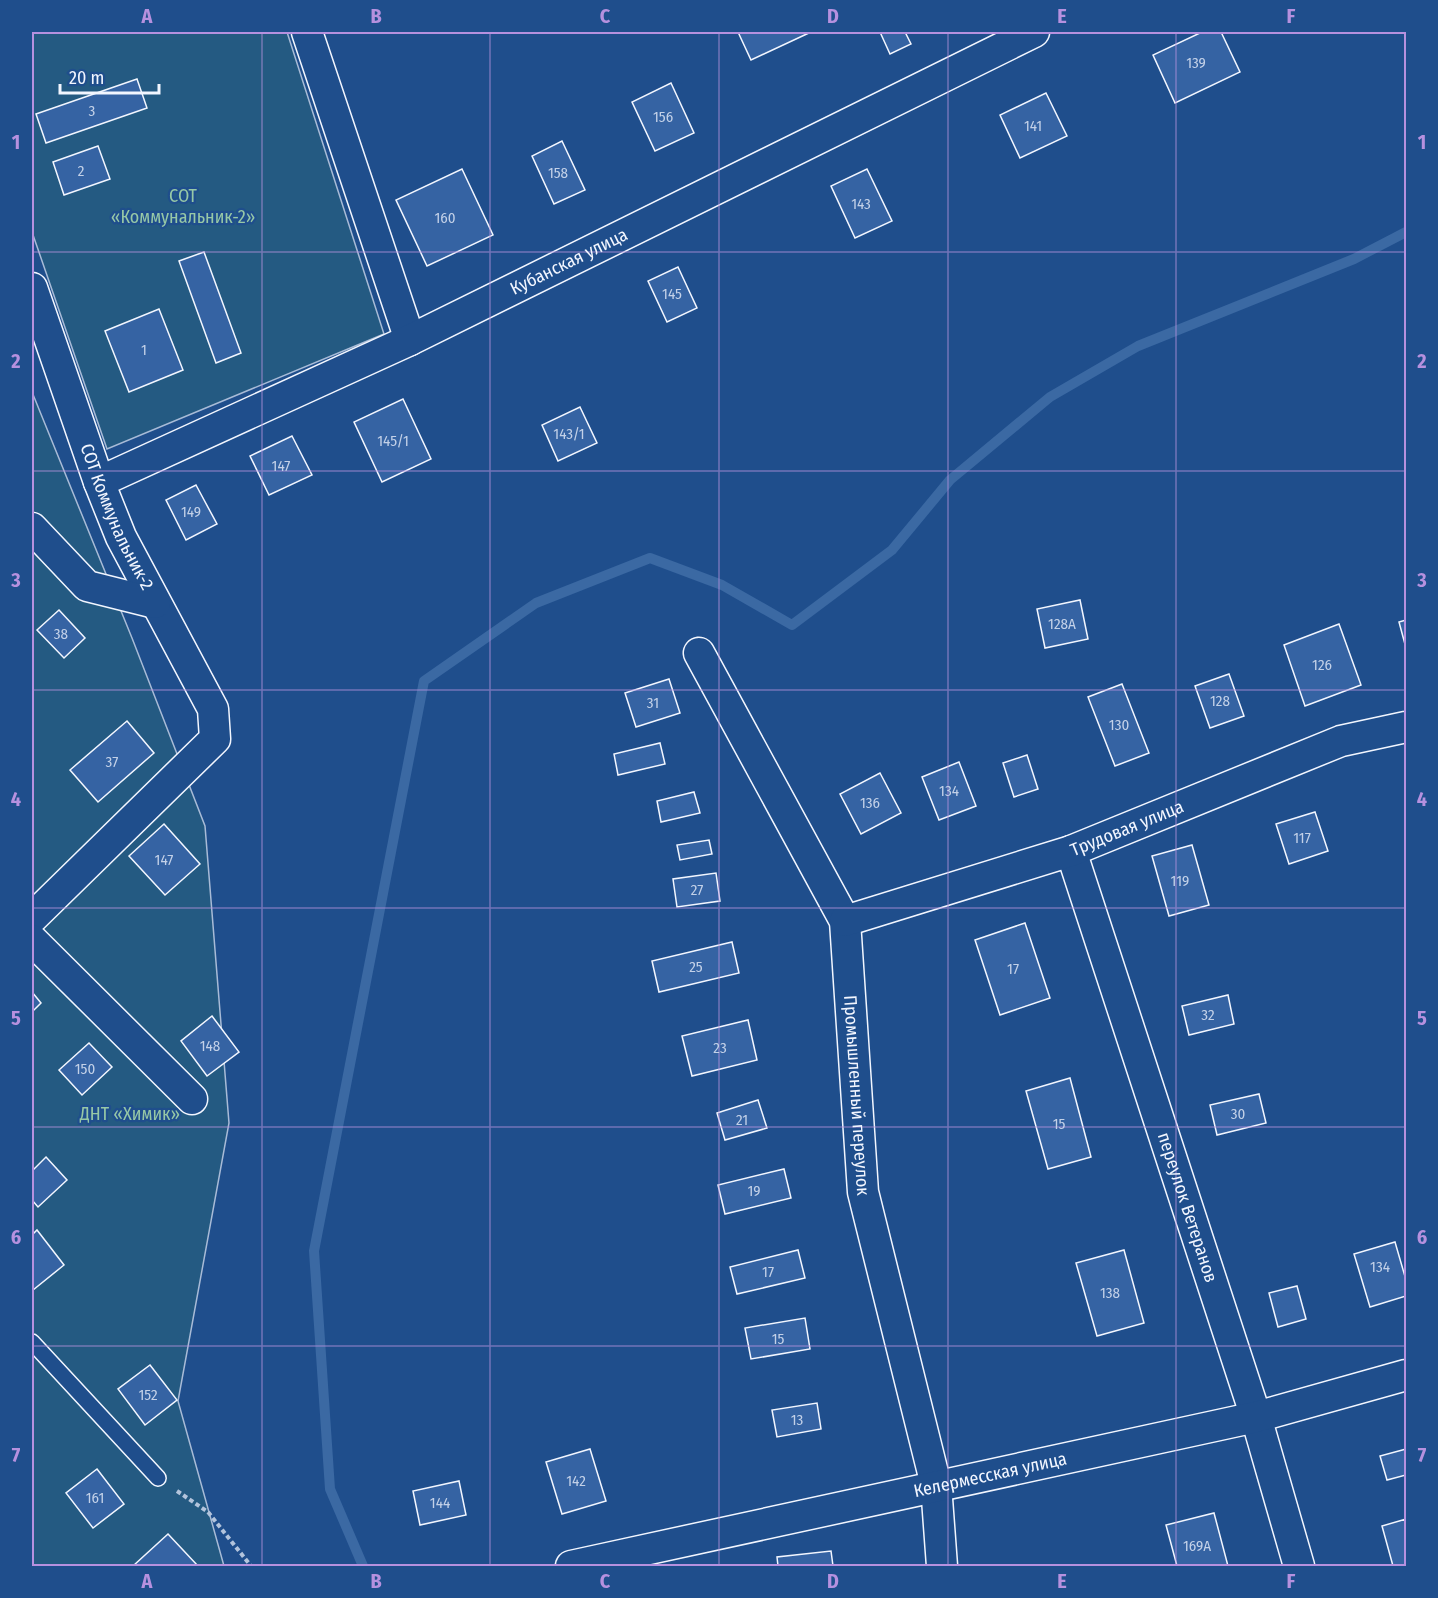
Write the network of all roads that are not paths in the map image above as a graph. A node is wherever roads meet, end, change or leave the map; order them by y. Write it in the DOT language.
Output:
graph roads {
  1 [pos="307,32"];
  2 [pos="1034,32"];
  3 [pos="32,288"];
  4 [pos="410,340"];
  5 [pos="99,482"];
  6 [pos="32,528"];
  7 [pos="155,603"];
  8 [pos="699,653"];
  9 [pos="1407,727"];
  10 [pos="1071,851"];
  11 [pos="32,918"];
  12 [pos="845,921"];
  13 [pos="32,940"];
  14 [pos="192,1099"];
  15 [pos="32,1342"];
  16 [pos="1407,1375"];
  17 [pos="1256,1417"];
  18 [pos="158,1478"];
  19 [pos="936,1485"];
  20 [pos="571,1566"];
  21 [pos="942,1566"];
  22 [pos="1299,1566"];
  1 -- 4 [label="street"];
  2 -- 4 [label="street, Кубанская улица"];
  3 -- 5 [label="street, СОТ Коммунальник-2"];
  4 -- 5 [label="street, Кубанская улица"];
  5 -- 7 [label="street, СОТ Коммунальник-2"];
  6 -- 7 [label="street"];
  7 -- 11 [label="street, СОТ Коммунальник-2"];
  8 -- 12 [label="street, Промышленный переулок"];
  9 -- 10 [label="street, Трудовая улица"];
  10 -- 12 [label="street, Трудовая улица"];
  10 -- 17 [label="street, переулок Ветеранов"];
  12 -- 19 [label="street, Промышленный переулок"];
  13 -- 14 [label="street"];
  15 -- 18 [label="lane"];
  16 -- 17 [label="street, Келермесская улица"];
  17 -- 19 [label="street, Келермесская улица"];
  17 -- 22 [label="street, переулок Ветеранов"];
  19 -- 20 [label="street, Келермесская улица"];
  19 -- 21 [label="street, Промышленный переулок"];
}
